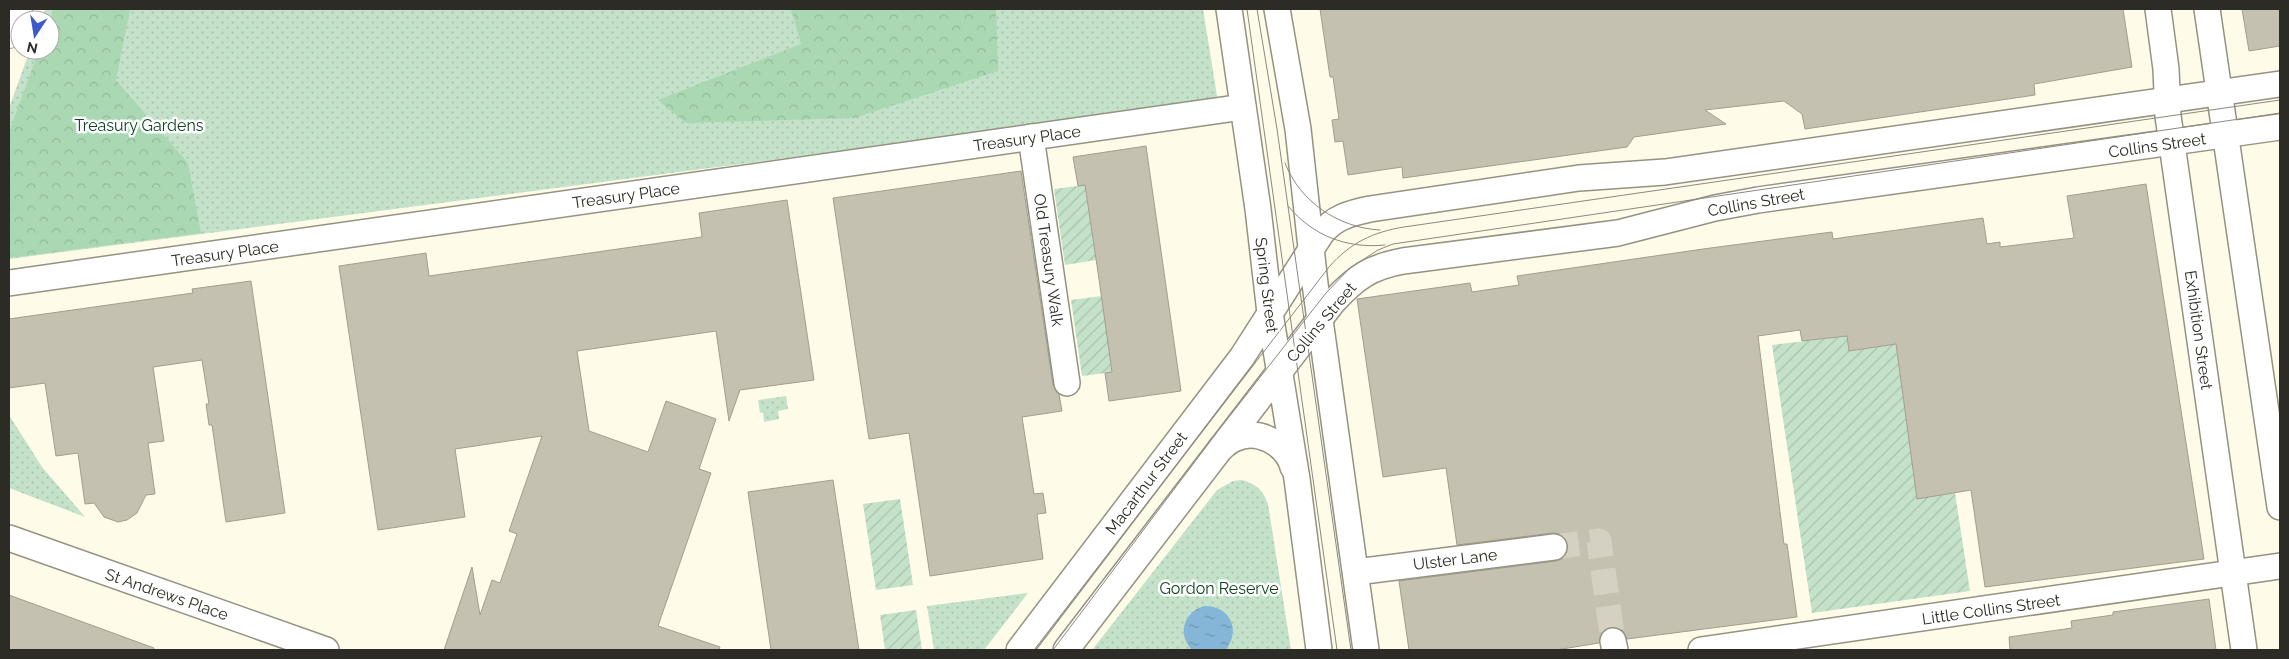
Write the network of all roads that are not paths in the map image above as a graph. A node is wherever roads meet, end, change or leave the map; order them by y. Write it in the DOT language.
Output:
graph roads {
  1 [pos="18,9"];
  2 [pos="1228,9"];
  3 [pos="1277,9"];
  4 [pos="2158,9"];
  5 [pos="2207,9"];
  6 [pos="9,34"];
  7 [pos="2280,84"];
  8 [pos="2219,92"];
  9 [pos="2166,100"];
  10 [pos="1243,107"];
  11 [pos="2280,127"];
  12 [pos="2226,135"];
  13 [pos="1031,137"];
  14 [pos="2172,142"];
  15 [pos="1305,190"];
  16 [pos="1381,207"];
  17 [pos="1310,248"];
  18 [pos="9,283"];
  19 [pos="1270,313"];
  20 [pos="1320,319"];
  21 [pos="1279,372"];
  22 [pos="1067,384"];
  23 [pos="1220,449"];
  24 [pos="1297,479"];
  25 [pos="2280,507"];
  26 [pos="9,538"];
  27 [pos="1554,547"];
  28 [pos="2280,566"];
  29 [pos="1356,572"];
  30 [pos="2234,573"];
  31 [pos="326,650"];
  32 [pos="1019,650"];
  33 [pos="1066,650"];
  34 [pos="1319,650"];
  35 [pos="1366,650"];
  36 [pos="1701,650"];
  37 [pos="2244,650"];
  1 -- 6 [label="main road"];
  2 -- 10 [label="street, Spring Street"];
  3 -- 15 [label="street"];
  4 -- 9 [label="street, Exhibition Street"];
  5 -- 8 [label="street"];
  7 -- 8 [label="street"];
  8 -- 9 [label="street"];
  8 -- 12 [label="street"];
  9 -- 14 [label="street, Exhibition Street"];
  9 -- 16 [label="street"];
  10 -- 13 [label="street, Treasury Place"];
  10 -- 19 [label="street, Spring Street"];
  11 -- 12 [label="street, Collins Street"];
  12 -- 14 [label="street, Collins Street"];
  12 -- 25 [label="street"];
  13 -- 18 [label="street, Treasury Place"];
  13 -- 22 [label="street, Old Treasury Walk"];
  14 -- 20 [label="street, Collins Street"];
  14 -- 30 [label="street, Exhibition Street"];
  15 -- 16 [label="street"];
  15 -- 17 [label="street"];
  16 -- 17 [label="street"];
  17 -- 19 [label="street"];
  17 -- 20 [label="street"];
  19 -- 21 [label="street, Spring Street"];
  19 -- 32 [label="street, Macarthur Street"];
  20 -- 21 [label="street, Collins Street"];
  20 -- 29 [label="street"];
  21 -- 23 [label="street"];
  21 -- 24 [label="street, Spring Street"];
  23 -- 24 [label="street"];
  23 -- 33 [label="street"];
  24 -- 34 [label="street, Spring Street"];
  26 -- 31 [label="street, St Andrews Place"];
  27 -- 29 [label="street, Ulster Lane"];
  28 -- 30 [label="street, Little Collins Street"];
  29 -- 35 [label="street"];
  30 -- 36 [label="street, Little Collins Street"];
  30 -- 37 [label="street, Exhibition Street"];
}
